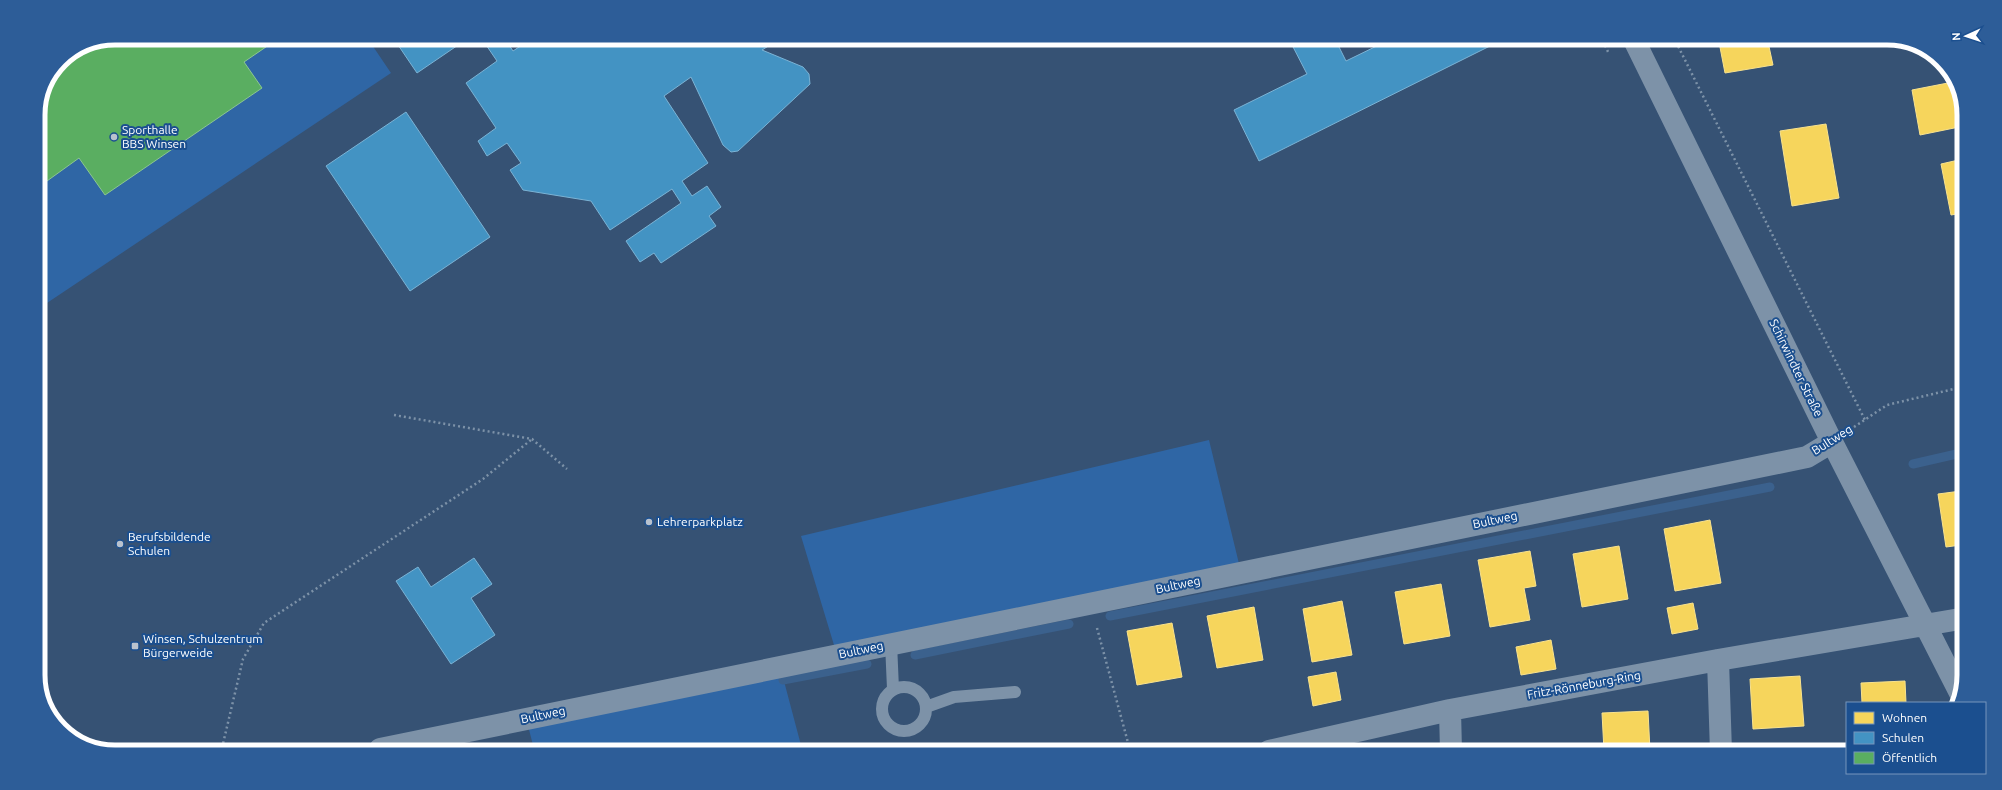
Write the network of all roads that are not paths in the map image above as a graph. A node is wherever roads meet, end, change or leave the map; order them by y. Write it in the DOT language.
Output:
graph roads {
  1 [pos="1636,45"];
  2 [pos="1832,442"];
  3 [pos="1957,620"];
  4 [pos="1925,626"];
  5 [pos="892,643"];
  6 [pos="1718,660"];
  7 [pos="1956,686"];
  8 [pos="893,689"];
  9 [pos="1015,692"];
  10 [pos="926,707"];
  11 [pos="1450,710"];
  12 [pos="395,745"];
  13 [pos="1295,745"];
  14 [pos="1451,745"];
  15 [pos="1721,745"];
  1 -- 2 [label="street, Schirwindter Straße"];
  2 -- 4 [label="street, Schirwindter Straße"];
  2 -- 5 [label="street, Bultweg"];
  3 -- 4 [label="street, Fritz-Rönneburg-Ring"];
  4 -- 6 [label="street, Fritz-Rönneburg-Ring"];
  4 -- 7 [label="street, Schirwindter Straße"];
  5 -- 8 [label="lane"];
  5 -- 12 [label="street, Bultweg"];
  6 -- 11 [label="street, Fritz-Rönneburg-Ring"];
  6 -- 15 [label="street"];
  8 -- 10 [label="lane"];
  8 -- 10 [label="lane"];
  9 -- 10 [label="lane"];
  11 -- 13 [label="street, Fritz-Rönneburg-Ring"];
  11 -- 14 [label="street"];
}
